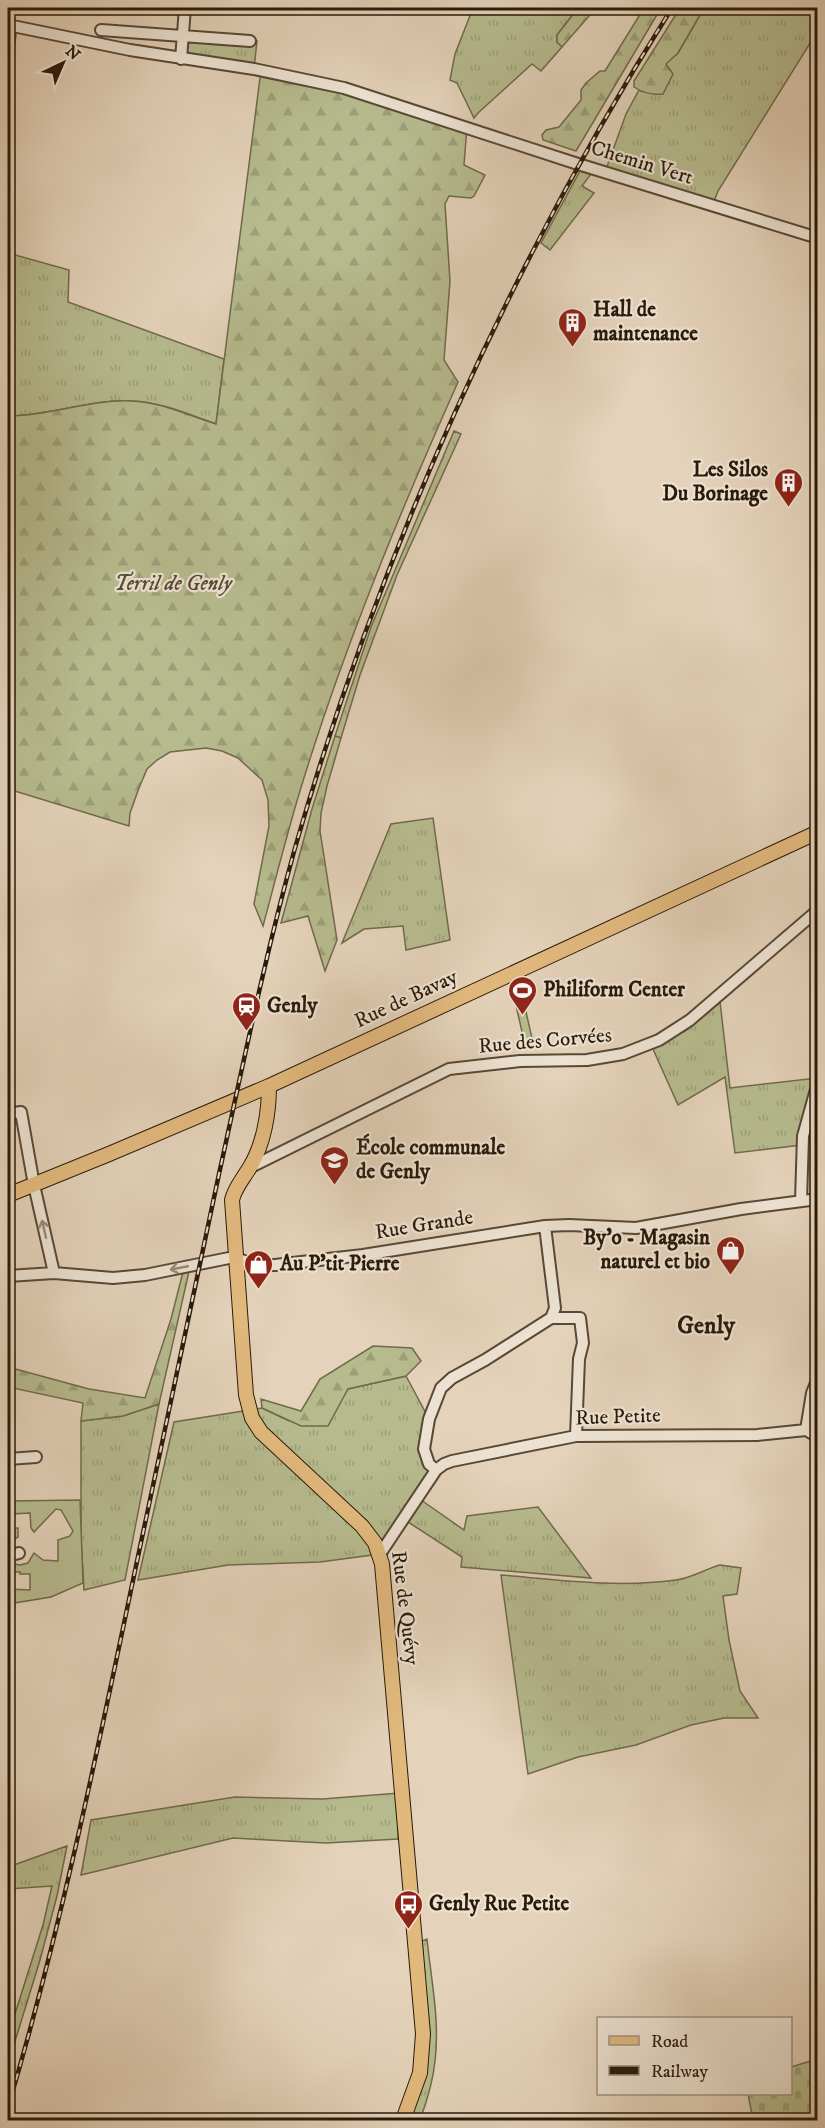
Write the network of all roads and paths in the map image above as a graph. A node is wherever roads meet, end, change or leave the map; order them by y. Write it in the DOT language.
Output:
graph roads {
  1 [pos="185,8"];
  2 [pos="8,25"];
  3 [pos="101,30"];
  4 [pos="183,35"];
  5 [pos="250,41"];
  6 [pos="181,59"];
  7 [pos="818,238"];
  8 [pos="818,832"];
  9 [pos="818,910"];
  10 [pos="818,1082"];
  11 [pos="269,1086"];
  12 [pos="8,1114"];
  13 [pos="249,1168"];
  14 [pos="34,1185"];
  15 [pos="8,1195"];
  16 [pos="818,1199"];
  17 [pos="801,1201"];
  18 [pos="545,1226"];
  19 [pos="236,1258"];
  20 [pos="54,1273"];
  21 [pos="8,1276"];
  22 [pos="551,1318"];
  23 [pos="818,1378"];
  24 [pos="806,1430"];
  25 [pos="576,1436"];
  26 [pos="818,1437"];
  27 [pos="36,1457"];
  28 [pos="8,1459"];
  29 [pos="436,1470"];
  30 [pos="380,1554"];
  31 [pos="403,2121"];
  1 -- 4 [label="street"];
  2 -- 6 [label="street, Chemin Vert"];
  3 -- 4 [label="street"];
  4 -- 5 [label="street"];
  4 -- 6 [label="street"];
  6 -- 7 [label="street, Chemin Vert"];
  8 -- 11 [label="main road, Rue de Bavay"];
  9 -- 13 [label="street, Rue des Corvées"];
  10 -- 17 [label="street"];
  11 -- 13 [label="main road, Rue de Quévy"];
  11 -- 14 [label="main road, Rue de Bavay"];
  12 -- 14 [label="street"];
  13 -- 19 [label="main road, Rue de Quévy"];
  14 -- 15 [label="main road, Rue de Bavay"];
  20 -- 14 [label="street, one-way"];
  16 -- 17 [label="street, Rue Grande"];
  17 -- 18 [label="street, Rue Grande"];
  18 -- 19 [label="street, Rue Grande"];
  18 -- 22 [label="street"];
  19 -- 20 [label="street, Rue Grande, one-way"];
  19 -- 30 [label="main road, Rue de Quévy"];
  20 -- 21 [label="street, Rue Grande"];
  22 -- 25 [label="street"];
  22 -- 29 [label="street"];
  23 -- 24 [label="street"];
  24 -- 25 [label="street, Rue Petite"];
  24 -- 26 [label="street"];
  25 -- 29 [label="street, Rue Petite"];
  27 -- 28 [label="street"];
  29 -- 30 [label="street"];
  30 -- 31 [label="main road, Rue de Quévy"];
}
